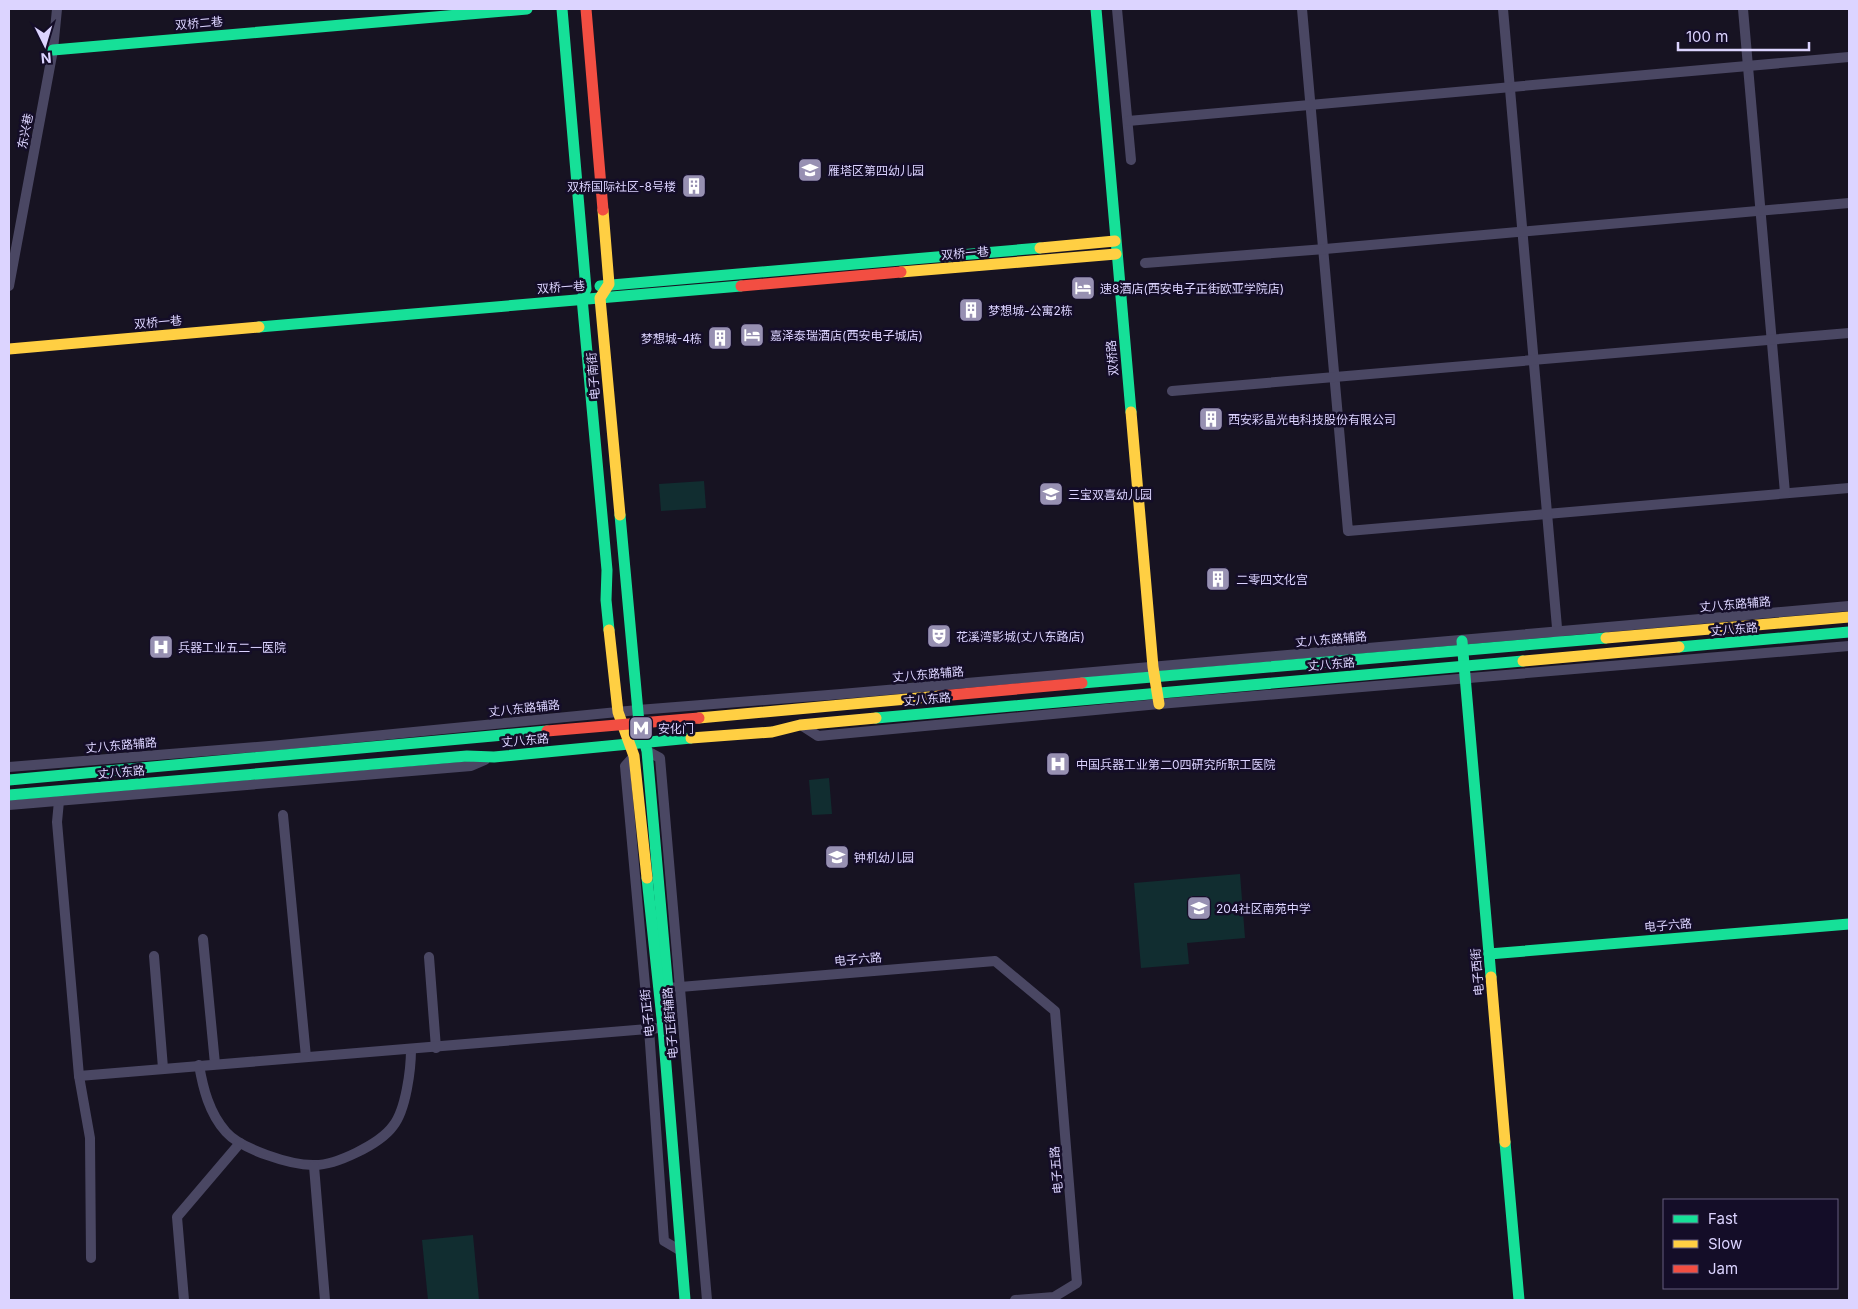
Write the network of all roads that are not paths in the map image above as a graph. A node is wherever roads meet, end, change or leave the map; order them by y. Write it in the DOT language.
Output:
graph roads {
  1 [pos="57,9"];
  2 [pos="527,9"];
  3 [pos="562,9"];
  4 [pos="586,9"];
  5 [pos="1096,9"];
  6 [pos="1117,9"];
  7 [pos="1302,9"];
  8 [pos="1503,9"];
  9 [pos="1743,9"];
  10 [pos="54,50"];
  11 [pos="1849,57"];
  12 [pos="1748,66"];
  13 [pos="1510,87"];
  14 [pos="1310,106"];
  15 [pos="1128,121"];
  16 [pos="1131,160"];
  17 [pos="1849,203"];
  18 [pos="1760,210"];
  19 [pos="1522,232"];
  20 [pos="1115,241"];
  21 [pos="1325,249"];
  22 [pos="1116,254"];
  23 [pos="1145,263"];
  24 [pos="609,284"];
  25 [pos="9,286"];
  26 [pos="584,293"];
  27 [pos="600,298"];
  28 [pos="1849,333"];
  29 [pos="9,340"];
  30 [pos="1772,340"];
  31 [pos="9,349"];
  32 [pos="1534,360"];
  33 [pos="1335,378"];
  34 [pos="1172,391"];
  35 [pos="1849,488"];
  36 [pos="1785,494"];
  37 [pos="1547,514"];
  38 [pos="1849,606"];
  39 [pos="1849,617"];
  40 [pos="1849,632"];
  41 [pos="1558,637"];
  42 [pos="1462,646"];
  43 [pos="1849,646"];
  44 [pos="1464,666"];
  45 [pos="1155,672"];
  46 [pos="1465,679"];
  47 [pos="1158,698"];
  48 [pos="638,710"];
  49 [pos="618,712"];
  50 [pos="881,717"];
  51 [pos="640,723"];
  52 [pos="800,725"];
  53 [pos="621,726"];
  54 [pos="882,730"];
  55 [pos="647,746"];
  56 [pos="633,750"];
  57 [pos="494,757"];
  58 [pos="178,759"];
  59 [pos="9,767"];
  60 [pos="9,780"];
  61 [pos="9,796"];
  62 [pos="59,801"];
  63 [pos="9,805"];
  64 [pos="284,815"];
  65 [pos="1849,924"];
  66 [pos="203,939"];
  67 [pos="1489,954"];
  68 [pos="154,956"];
  69 [pos="429,957"];
  70 [pos="674,988"];
  71 [pos="1038,996"];
  72 [pos="667,1028"];
  73 [pos="649,1029"];
  74 [pos="436,1048"];
  75 [pos="411,1049"];
  76 [pos="306,1057"];
  77 [pos="215,1064"];
  78 [pos="199,1065"];
  79 [pos="163,1068"];
  80 [pos="79,1076"];
  81 [pos="240,1143"];
  82 [pos="314,1166"];
  83 [pos="681,1251"];
  84 [pos="90,1258"];
  85 [pos="1055,1299"];
  86 [pos="184,1300"];
  87 [pos="325,1300"];
  88 [pos="685,1300"];
  89 [pos="694,1300"];
  90 [pos="707,1300"];
  91 [pos="1015,1300"];
  92 [pos="1519,1300"];
  1 -- 10 [label="street, 东兴巷"];
  2 -- 10 [label="main road, 双桥二巷"];
  3 -- 26 [label="main road, 电子南街"];
  4 -- 24 [label="main road"];
  5 -- 20 [label="main road, 双桥路"];
  6 -- 15 [label="street"];
  7 -- 14 [label="street"];
  8 -- 13 [label="street"];
  9 -- 12 [label="street"];
  10 -- 25 [label="street, 东兴巷"];
  11 -- 12 [label="street"];
  12 -- 13 [label="street"];
  12 -- 18 [label="street"];
  13 -- 14 [label="street"];
  13 -- 19 [label="street"];
  14 -- 15 [label="street"];
  14 -- 21 [label="street"];
  15 -- 16 [label="street"];
  17 -- 18 [label="street"];
  18 -- 19 [label="street"];
  18 -- 30 [label="street"];
  19 -- 21 [label="street"];
  19 -- 32 [label="street"];
  20 -- 22 [label="main road, 双桥路"];
  20 -- 24 [label="main road, 双桥一巷"];
  21 -- 23 [label="street"];
  21 -- 33 [label="street"];
  22 -- 27 [label="main road, 双桥一巷"];
  22 -- 45 [label="main road, 双桥路"];
  24 -- 26 [label="main road, 双桥一巷"];
  24 -- 27 [label="main road"];
  26 -- 27 [label="main road, 双桥一巷"];
  26 -- 29 [label="main road, 双桥一巷"];
  26 -- 31 [label="main road, 双桥一巷"];
  26 -- 49 [label="main road, 电子南街"];
  27 -- 48 [label="main road, 电子南街"];
  28 -- 30 [label="street"];
  30 -- 32 [label="street"];
  30 -- 36 [label="street"];
  32 -- 33 [label="street"];
  32 -- 37 [label="street"];
  33 -- 34 [label="street"];
  33 -- 37 [label="street"];
  35 -- 36 [label="street"];
  36 -- 37 [label="street"];
  37 -- 41 [label="street"];
  38 -- 41 [label="street, 丈八东路辅路"];
  39 -- 41 [label="main road, 丈八东路"];
  40 -- 44 [label="main road, 丈八东路"];
  41 -- 42 [label="main road, 丈八东路"];
  42 -- 44 [label="main road, 电子西街"];
  42 -- 45 [label="main road, 丈八东路"];
  43 -- 46 [label="street"];
  44 -- 46 [label="main road, 电子西街"];
  44 -- 47 [label="main road, 丈八东路"];
  45 -- 47 [label="main road, 双桥路"];
  45 -- 48 [label="street, 丈八东路辅路"];
  45 -- 51 [label="main road, 丈八东路"];
  46 -- 47 [label="street"];
  46 -- 67 [label="main road, 电子西街"];
  47 -- 50 [label="main road, 丈八东路"];
  47 -- 54 [label="street"];
  48 -- 49 [label="street, 丈八东路辅路"];
  48 -- 51 [label="main road, 电子南街"];
  49 -- 53 [label="main road, 电子南街"];
  49 -- 58 [label="street, 丈八东路辅路"];
  50 -- 52 [label="main road, 丈八东路"];
  50 -- 54 [label="street"];
  51 -- 53 [label="main road, 丈八东路"];
  51 -- 55 [label="main road, 电子南街"];
  52 -- 54 [label="street"];
  52 -- 55 [label="main road, 丈八东路"];
  53 -- 56 [label="main road, 电子正街"];
  53 -- 58 [label="main road, 丈八东路"];
  55 -- 56 [label="main road, 丈八东路"];
  55 -- 70 [label="main road, 电子正街"];
  56 -- 57 [label="main road, 丈八东路"];
  56 -- 72 [label="main road, 电子正街"];
  56 -- 73 [label="street, 电子正街辅路"];
  57 -- 61 [label="main road, 丈八东路"];
  57 -- 62 [label="street"];
  58 -- 59 [label="street, 丈八东路辅路"];
  58 -- 60 [label="main road, 丈八东路"];
  62 -- 63 [label="street"];
  62 -- 80 [label="street"];
  64 -- 76 [label="street"];
  65 -- 67 [label="main road, 电子六路"];
  66 -- 77 [label="street"];
  67 -- 92 [label="main road, 电子西街"];
  68 -- 79 [label="street"];
  69 -- 74 [label="street"];
  70 -- 71 [label="street, 电子六路"];
  70 -- 72 [label="main road, 电子正街"];
  70 -- 90 [label="street, 电子正街辅路"];
  71 -- 85 [label="street, 电子五路"];
  72 -- 73 [label="street"];
  72 -- 83 [label="main road, 电子正街"];
  72 -- 89 [label="main road, 电子正街"];
  73 -- 74 [label="street"];
  73 -- 83 [label="street, 电子正街辅路"];
  74 -- 75 [label="street"];
  75 -- 76 [label="street"];
  75 -- 82 [label="street"];
  76 -- 77 [label="street"];
  77 -- 78 [label="street"];
  78 -- 79 [label="street"];
  78 -- 81 [label="street"];
  79 -- 80 [label="street"];
  80 -- 84 [label="street"];
  81 -- 82 [label="street"];
  81 -- 86 [label="street"];
  82 -- 87 [label="street"];
  83 -- 88 [label="main road, 电子正街"];
  85 -- 91 [label="street, 电子五路"];
}
